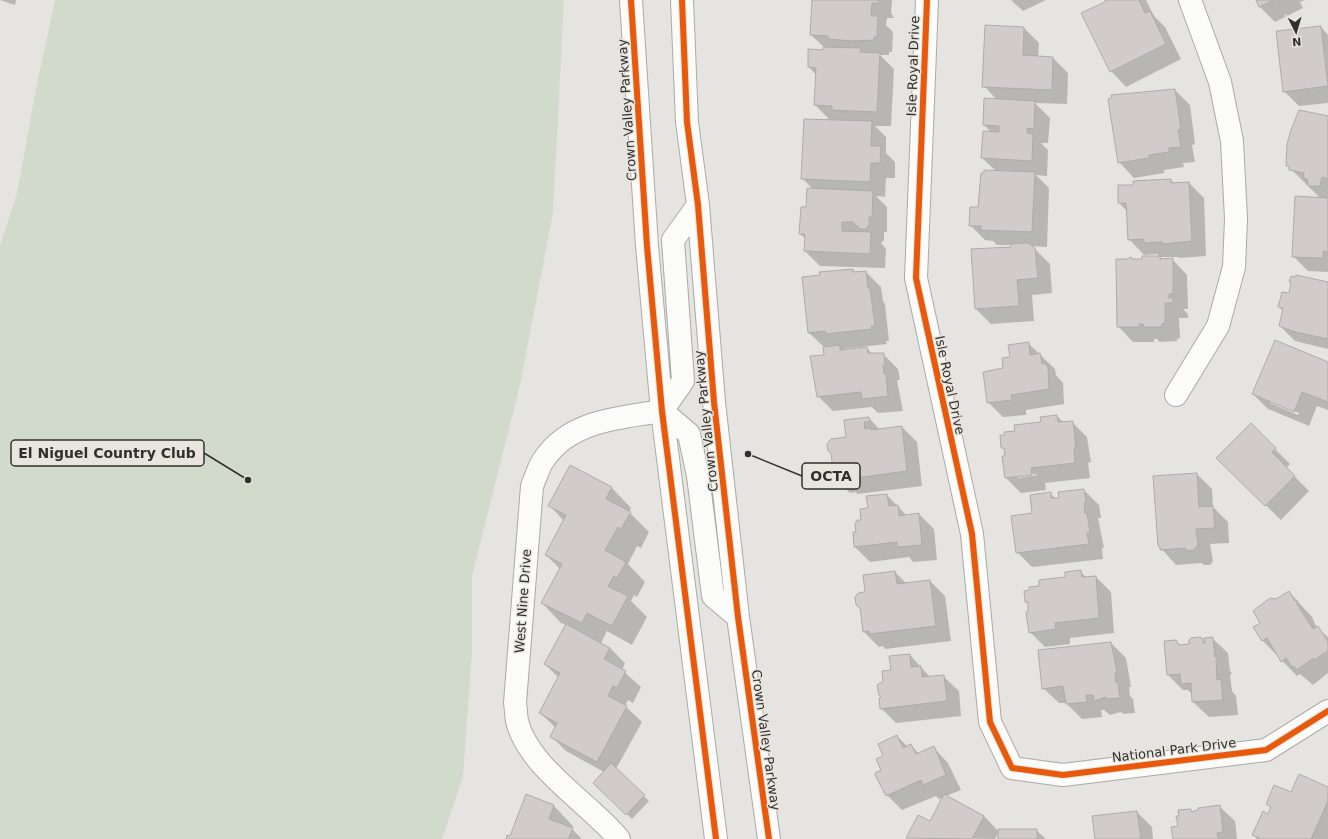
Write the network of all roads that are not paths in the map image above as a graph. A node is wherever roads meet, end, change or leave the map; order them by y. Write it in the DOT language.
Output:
graph roads {
  1 [pos="631,0"];
  2 [pos="682,0"];
  3 [pos="927,0"];
  4 [pos="1190,0"];
  5 [pos="698,205"];
  6 [pos="1176,395"];
  7 [pos="662,411"];
  8 [pos="738,617"];
  9 [pos="1328,711"];
  10 [pos="1012,768"];
  11 [pos="619,839"];
  12 [pos="716,839"];
  13 [pos="769,839"];
  1 -- 7 [label="main road, Crown Valley Parkway"];
  2 -- 5 [label="main road, Crown Valley Parkway"];
  3 -- 10 [label="main road, Isle Royal Drive"];
  4 -- 6 [label="main road"];
  5 -- 7 [label="main road"];
  5 -- 8 [label="main road, Crown Valley Parkway"];
  7 -- 8 [label="main road"];
  7 -- 11 [label="main road, West Nine Drive"];
  7 -- 12 [label="main road, Crown Valley Parkway"];
  8 -- 13 [label="main road, Crown Valley Parkway"];
  9 -- 10 [label="main road, National Park Drive"];
}
